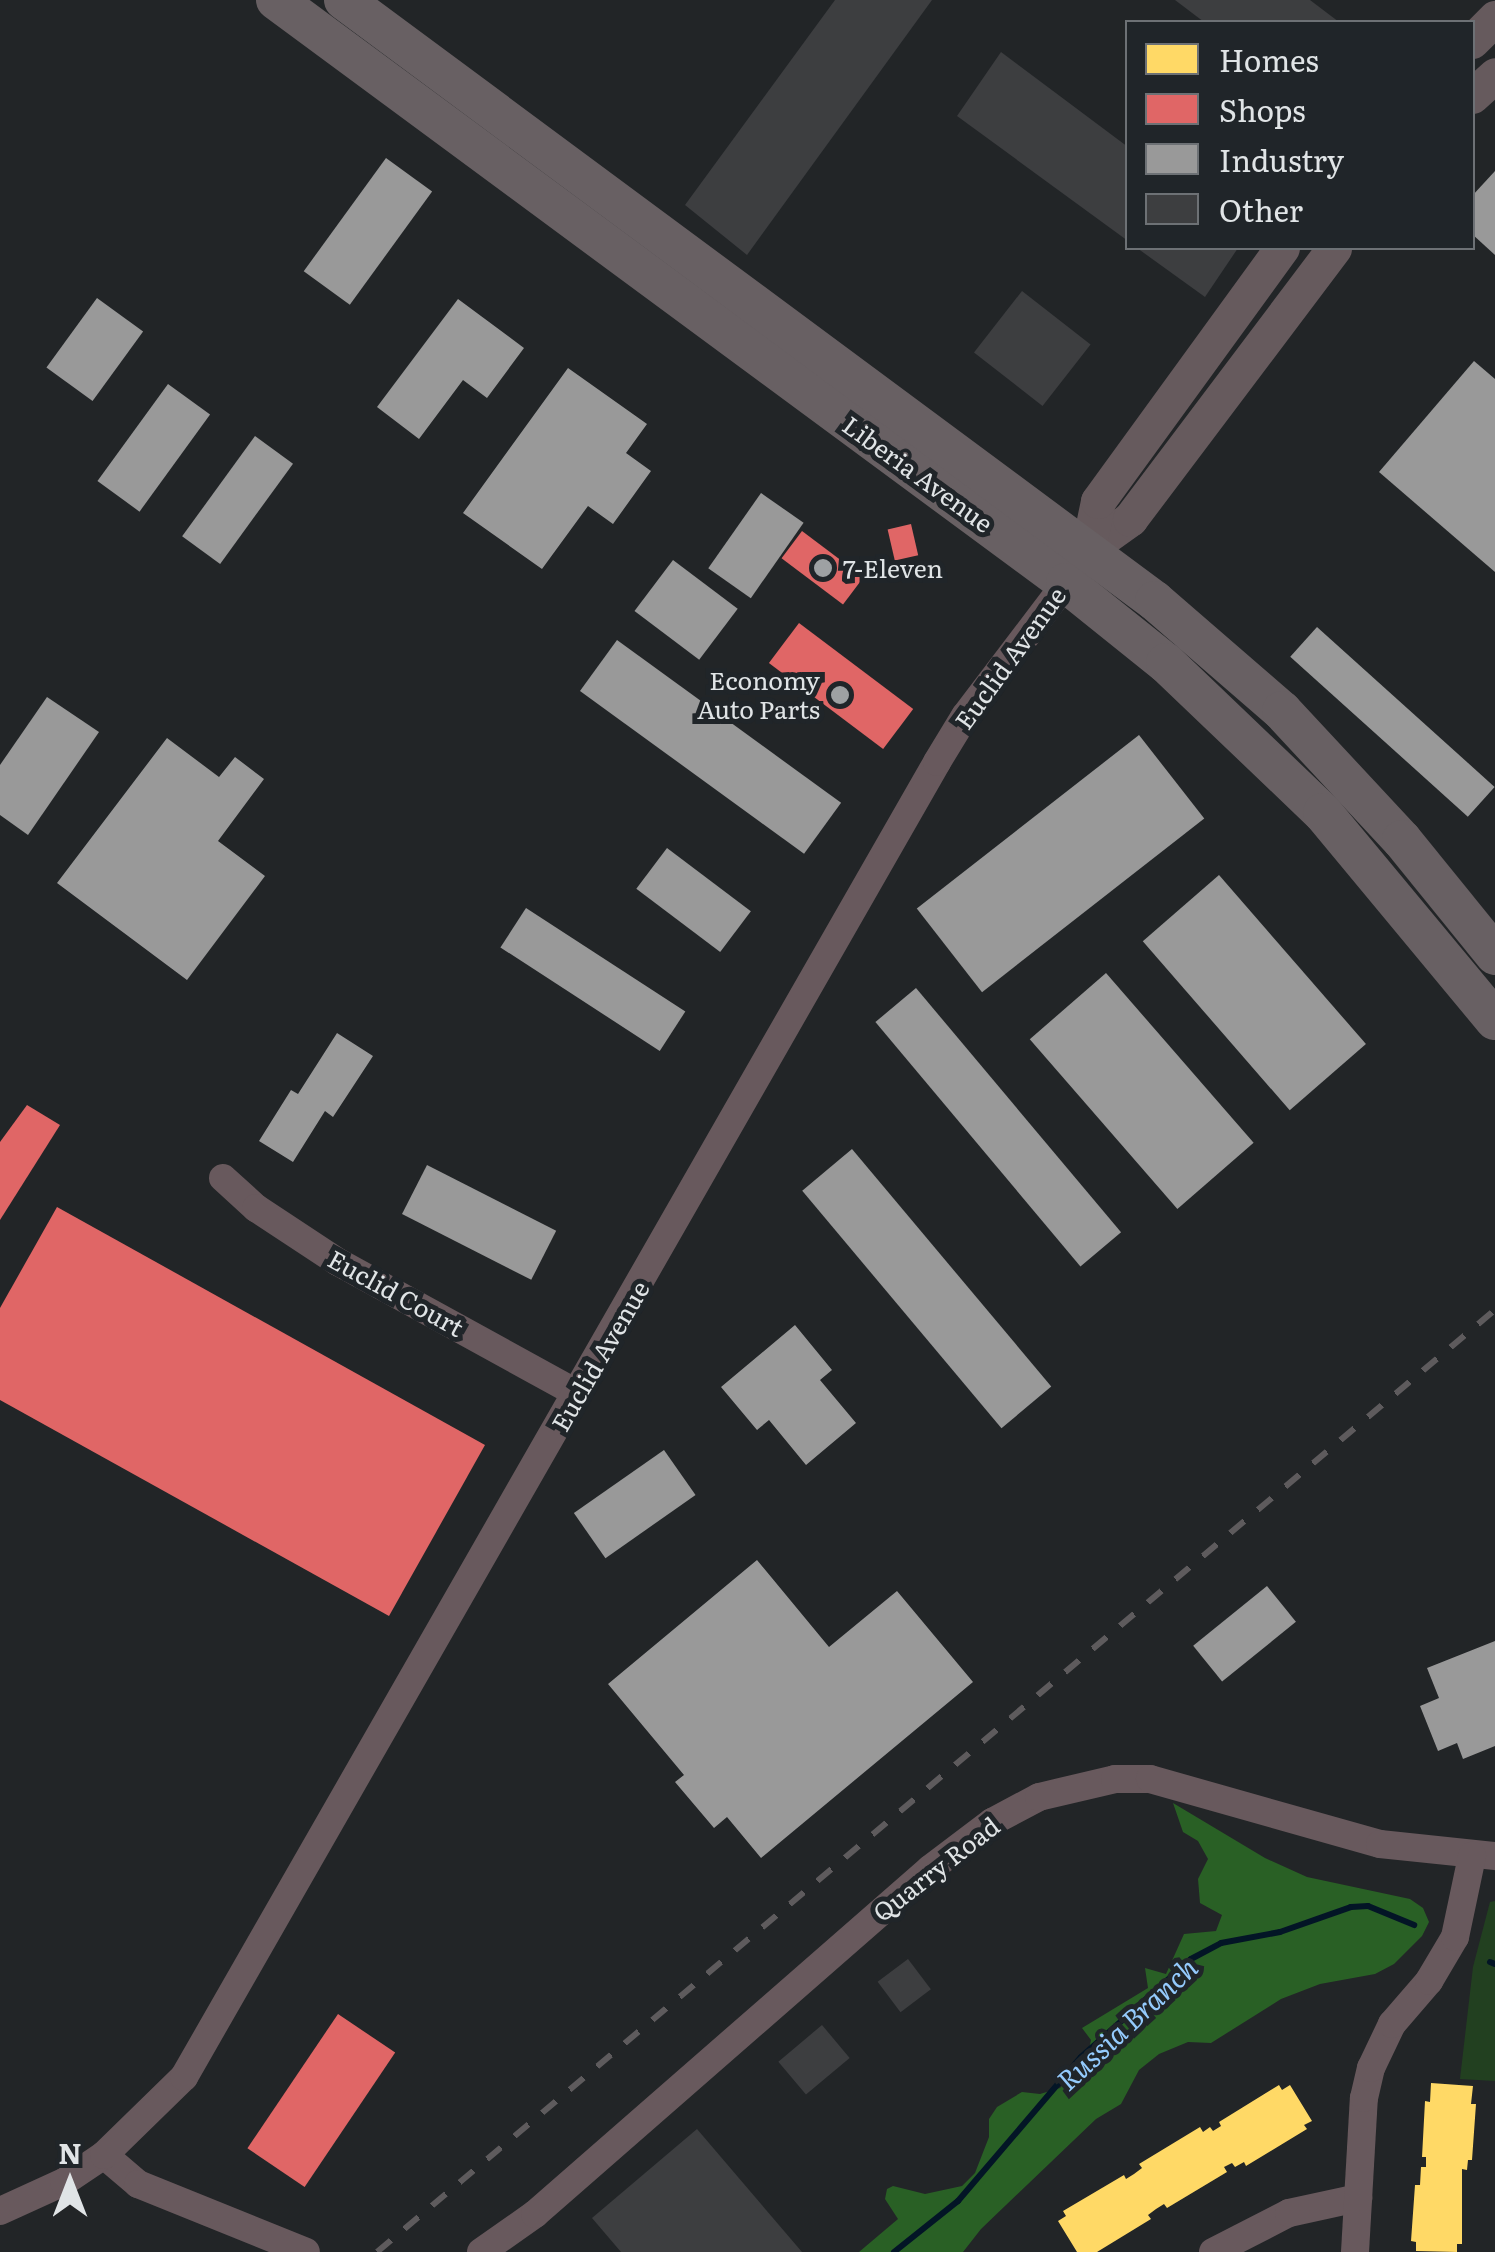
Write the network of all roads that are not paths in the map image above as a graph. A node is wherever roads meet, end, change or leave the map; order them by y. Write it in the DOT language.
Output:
graph roads {
  1 [pos="276,0"];
  2 [pos="344,0"];
  3 [pos="1495,18"];
  4 [pos="1475,38"];
  5 [pos="1495,75"];
  6 [pos="1475,93"];
  7 [pos="1281,250"];
  8 [pos="1332,250"];
  9 [pos="1088,549"];
  10 [pos="1066,582"];
  11 [pos="1495,955"];
  12 [pos="1495,1020"];
  13 [pos="223,1178"];
  14 [pos="578,1394"];
  15 [pos="1484,1856"];
  16 [pos="104,2154"];
  17 [pos="1358,2198"];
  18 [pos="0,2210"];
  19 [pos="306,2252"];
  20 [pos="481,2252"];
  21 [pos="1213,2252"];
  22 [pos="1355,2252"];
  1 -- 10 [label="highway, Liberia Avenue"];
  2 -- 9 [label="highway, Liberia Avenue"];
  3 -- 4 [label="main road"];
  5 -- 6 [label="main road"];
  7 -- 9 [label="main road, Euclid Avenue"];
  8 -- 9 [label="main road, Euclid Avenue"];
  9 -- 10 [label="main road, Euclid Avenue"];
  9 -- 11 [label="highway, Liberia Avenue"];
  10 -- 12 [label="highway, Liberia Avenue"];
  10 -- 14 [label="street, Euclid Avenue"];
  13 -- 14 [label="street, Euclid Court"];
  14 -- 16 [label="street, Euclid Avenue"];
  15 -- 17 [label="street"];
  15 -- 20 [label="street, Quarry Road"];
  16 -- 18 [label="street"];
  16 -- 19 [label="street"];
  17 -- 21 [label="street"];
  17 -- 22 [label="street"];
}
